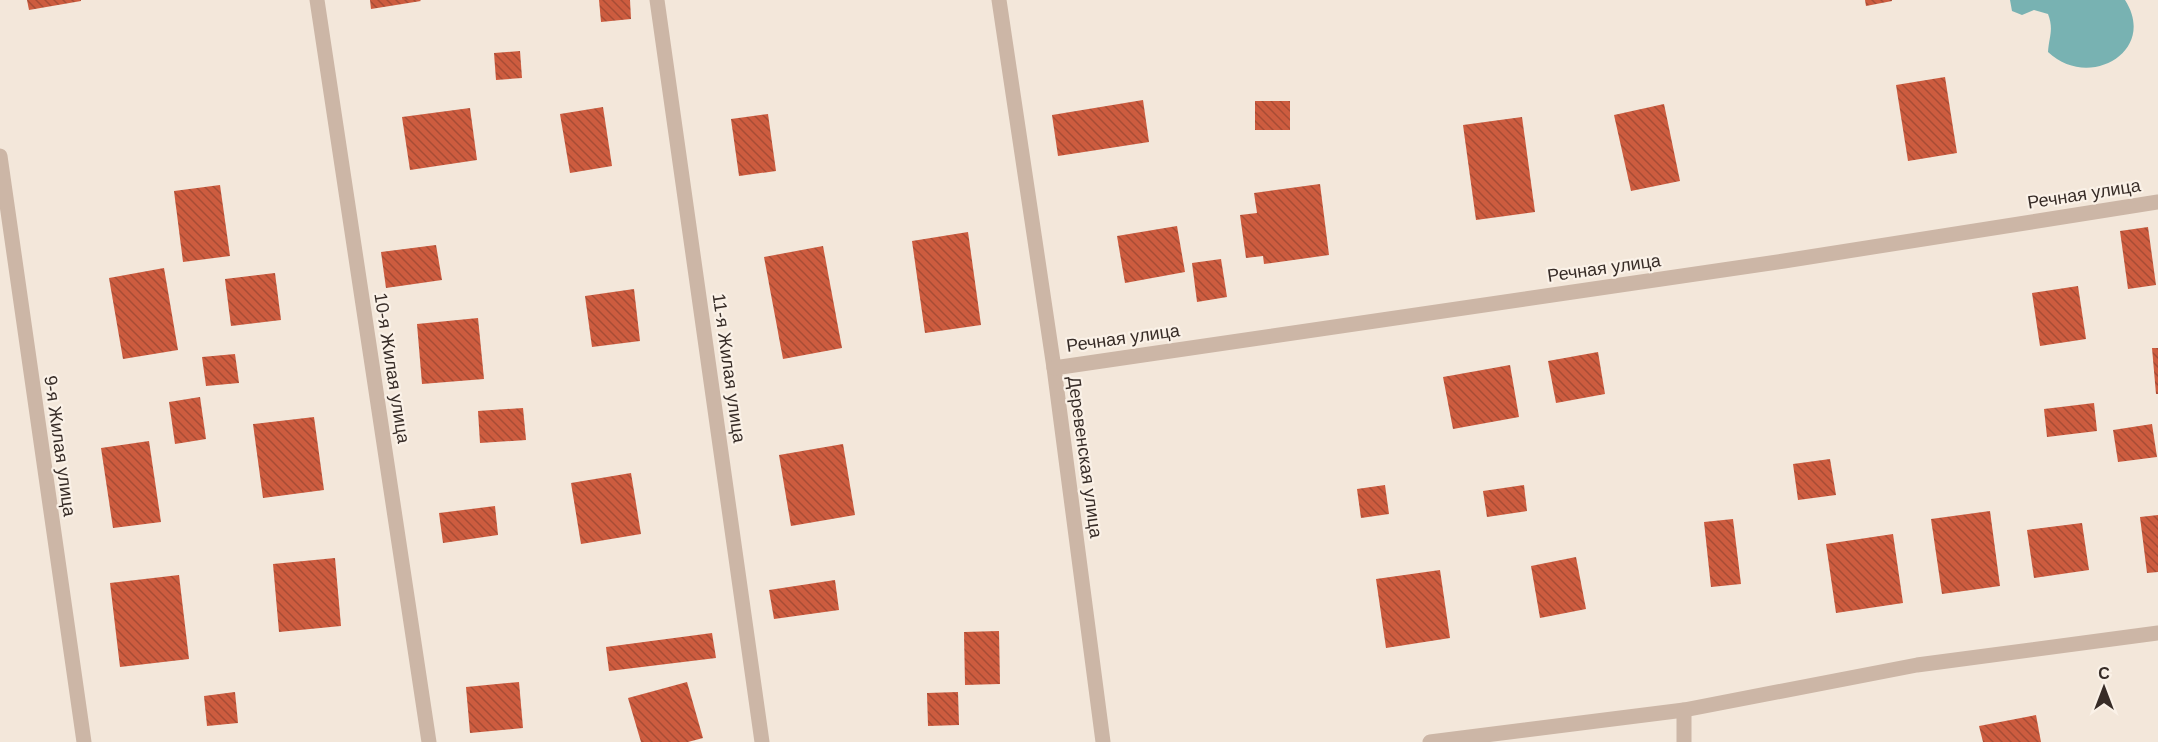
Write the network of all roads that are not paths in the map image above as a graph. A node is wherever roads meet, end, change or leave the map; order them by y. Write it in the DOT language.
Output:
graph roads {
  1 [pos="317,0"];
  2 [pos="657,0"];
  3 [pos="999,0"];
  4 [pos="0,156"];
  5 [pos="2158,202"];
  6 [pos="1054,368"];
  7 [pos="2158,633"];
  8 [pos="1684,710"];
  9 [pos="84,742"];
  10 [pos="429,742"];
  11 [pos="762,742"];
  12 [pos="1103,742"];
  13 [pos="1431,742"];
  14 [pos="1684,742"];
  1 -- 10 [label="street, 10-я Жилая улица"];
  2 -- 11 [label="street, 11-я Жилая улица"];
  3 -- 6 [label="street, Деревенская улица"];
  4 -- 9 [label="street, 9-я Жилая улица"];
  5 -- 6 [label="street, Речная улица"];
  6 -- 12 [label="street, Деревенская улица"];
  7 -- 8 [label="street"];
  8 -- 13 [label="street"];
  8 -- 14 [label="street"];
}
